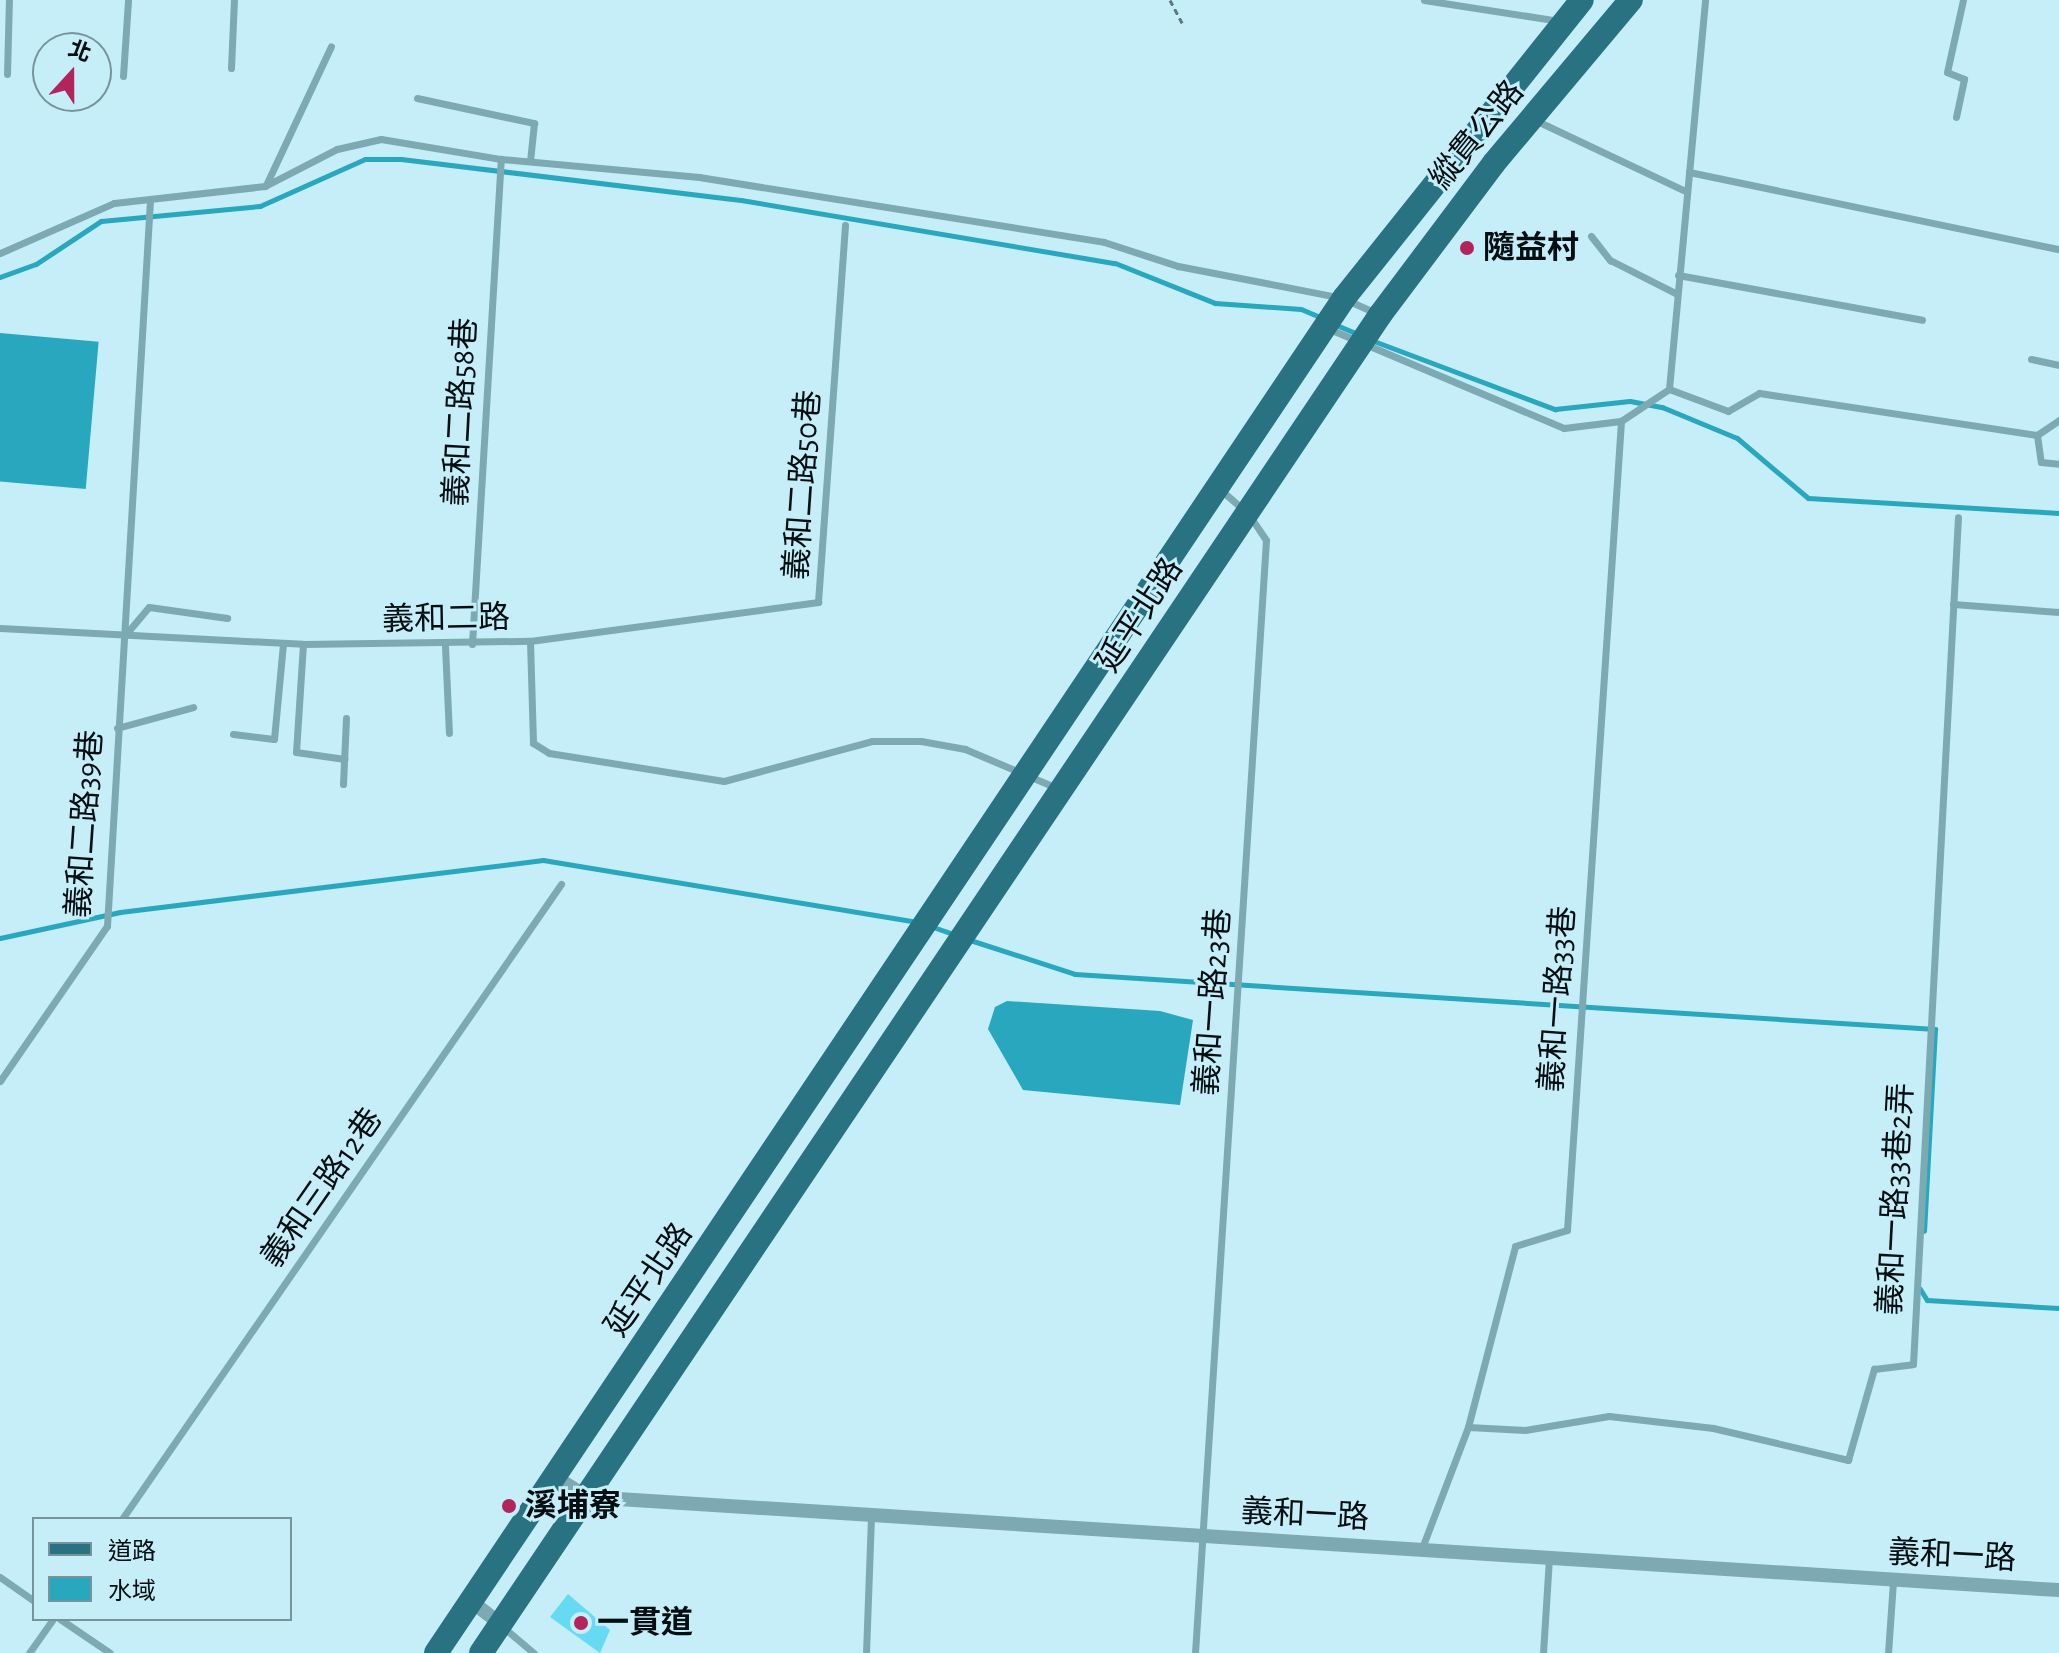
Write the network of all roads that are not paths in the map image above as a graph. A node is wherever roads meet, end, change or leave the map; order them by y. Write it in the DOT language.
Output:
graph roads {
  1 [pos="9,0"];
  2 [pos="128,0"];
  3 [pos="234,0"];
  4 [pos="1424,0"];
  5 [pos="1582,0"];
  6 [pos="1631,0"];
  7 [pos="1705,0"];
  8 [pos="1963,0"];
  9 [pos="1563,22"];
  10 [pos="331,46"];
  11 [pos="231,68"];
  12 [pos="7,74"];
  13 [pos="123,76"];
  14 [pos="417,98"];
  15 [pos="1956,117"];
  16 [pos="1531,118"];
  17 [pos="1465,143"];
  18 [pos="530,161"];
  19 [pos="500,162"];
  20 [pos="1494,163"];
  21 [pos="1689,172"];
  22 [pos="265,186"];
  23 [pos="1687,192"];
  24 [pos="150,205"];
  25 [pos="845,225"];
  26 [pos="1591,236"];
  27 [pos="2059,249"];
  28 [pos="0,253"];
  29 [pos="1678,275"];
  30 [pos="1677,294"];
  31 [pos="1344,298"];
  32 [pos="1380,315"];
  33 [pos="1922,320"];
  34 [pos="1325,327"];
  35 [pos="1358,346"];
  36 [pos="2031,359"];
  37 [pos="2059,365"];
  38 [pos="1669,389"];
  39 [pos="2059,420"];
  40 [pos="1621,421"];
  41 [pos="2037,435"];
  42 [pos="2059,464"];
  43 [pos="1219,488"];
  44 [pos="1246,512"];
  45 [pos="1958,517"];
  46 [pos="1953,604"];
  47 [pos="2059,612"];
  48 [pos="227,618"];
  49 [pos="0,628"];
  50 [pos="125,635"];
  51 [pos="530,641"];
  52 [pos="283,643"];
  53 [pos="303,644"];
  54 [pos="472,644"];
  55 [pos="445,646"];
  56 [pos="193,707"];
  57 [pos="346,718"];
  58 [pos="117,728"];
  59 [pos="449,733"];
  60 [pos="233,734"];
  61 [pos="344,759"];
  62 [pos="1029,772"];
  63 [pos="343,784"];
  64 [pos="1063,791"];
  65 [pos="561,884"];
  66 [pos="0,1081"];
  67 [pos="1468,1427"];
  68 [pos="555,1477"];
  69 [pos="587,1497"];
  70 [pos="871,1515"];
  71 [pos="123,1517"];
  72 [pos="1203,1538"];
  73 [pos="1422,1548"];
  74 [pos="1549,1557"];
  75 [pos="0,1577"];
  76 [pos="1893,1581"];
  77 [pos="2059,1590"];
  78 [pos="32,1600"];
  79 [pos="471,1601"];
  80 [pos="52,1621"];
  81 [pos="63,1621"];
  82 [pos="500,1624"];
  83 [pos="29,1653"];
  84 [pos="110,1653"];
  85 [pos="436,1653"];
  86 [pos="481,1653"];
  87 [pos="534,1653"];
  88 [pos="866,1653"];
  89 [pos="1195,1653"];
  90 [pos="1543,1653"];
  91 [pos="1888,1653"];
  1 -- 12 [label="lane"];
  2 -- 13 [label="lane"];
  3 -- 11 [label="lane"];
  4 -- 9 [label="lane"];
  5 -- 9 [label="main road, 縱貫公路"];
  6 -- 16 [label="main road, 縱貫公路"];
  7 -- 21 [label="lane"];
  8 -- 15 [label="lane"];
  9 -- 17 [label="main road, 縱貫公路"];
  10 -- 22 [label="lane"];
  14 -- 18 [label="lane"];
  16 -- 20 [label="main road, 縱貫公路"];
  16 -- 23 [label="lane"];
  17 -- 20 [label="main road"];
  17 -- 31 [label="main road, 縱貫公路"];
  18 -- 19 [label="lane"];
  18 -- 31 [label="lane"];
  19 -- 22 [label="lane"];
  19 -- 54 [label="lane, 義和二路58巷"];
  20 -- 32 [label="main road, 縱貫公路"];
  21 -- 23 [label="lane"];
  21 -- 27 [label="lane"];
  22 -- 24 [label="lane"];
  23 -- 29 [label="lane"];
  24 -- 28 [label="lane"];
  24 -- 50 [label="lane, 義和二路39巷"];
  25 -- 51 [label="lane, 義和二路50巷"];
  26 -- 30 [label="lane"];
  29 -- 30 [label="lane"];
  29 -- 33 [label="lane"];
  30 -- 38 [label="lane"];
  31 -- 32 [label="lane"];
  31 -- 34 [label="main road, 縱貫公路"];
  32 -- 35 [label="main road, 縱貫公路"];
  34 -- 35 [label="lane"];
  34 -- 43 [label="main road, 延平北路"];
  35 -- 40 [label="lane"];
  35 -- 44 [label="main road, 延平北路"];
  36 -- 37 [label="lane"];
  38 -- 40 [label="lane"];
  38 -- 41 [label="lane"];
  39 -- 41 [label="lane"];
  40 -- 67 [label="lane, 義和一路33巷"];
  41 -- 42 [label="lane"];
  43 -- 44 [label="lane, 義和一路23巷"];
  43 -- 62 [label="main road, 延平北路"];
  44 -- 64 [label="main road, 延平北路"];
  44 -- 72 [label="lane, 義和一路23巷"];
  45 -- 46 [label="lane, 義和一路33巷2弄"];
  46 -- 47 [label="lane"];
  46 -- 67 [label="lane, 義和一路33巷2弄"];
  48 -- 50 [label="lane"];
  49 -- 50 [label="lane, 義和二路"];
  50 -- 52 [label="lane, 義和二路"];
  50 -- 58 [label="lane, 義和二路39巷"];
  51 -- 54 [label="lane, 義和二路"];
  51 -- 62 [label="lane, 義和二路"];
  52 -- 53 [label="lane, 義和二路"];
  52 -- 60 [label="lane"];
  53 -- 55 [label="lane, 義和二路"];
  53 -- 61 [label="lane"];
  54 -- 55 [label="lane, 義和二路"];
  55 -- 59 [label="lane"];
  56 -- 58 [label="lane"];
  57 -- 61 [label="lane"];
  58 -- 66 [label="lane, 義和二路39巷"];
  61 -- 63 [label="lane"];
  62 -- 64 [label="lane, 義和二路"];
  62 -- 68 [label="main road, 延平北路"];
  64 -- 69 [label="main road, 延平北路"];
  65 -- 71 [label="lane, 義和三路12巷"];
  67 -- 73 [label="lane, 義和一路33巷"];
  68 -- 69 [label="street, 義和一路"];
  68 -- 79 [label="main road, 延平北路"];
  69 -- 70 [label="street, 義和一路"];
  69 -- 82 [label="main road"];
  70 -- 72 [label="street, 義和一路"];
  70 -- 88 [label="lane"];
  72 -- 73 [label="street, 義和一路"];
  72 -- 89 [label="lane, 義和一路23巷"];
  73 -- 74 [label="street, 義和一路"];
  74 -- 76 [label="street, 義和一路"];
  74 -- 90 [label="lane"];
  75 -- 78 [label="lane"];
  76 -- 77 [label="street, 義和一路"];
  76 -- 91 [label="lane"];
  79 -- 82 [label="street"];
  79 -- 85 [label="main road, 延平北路"];
  80 -- 83 [label="lane"];
  81 -- 84 [label="lane"];
  82 -- 86 [label="main road"];
  82 -- 87 [label="lane"];
}
